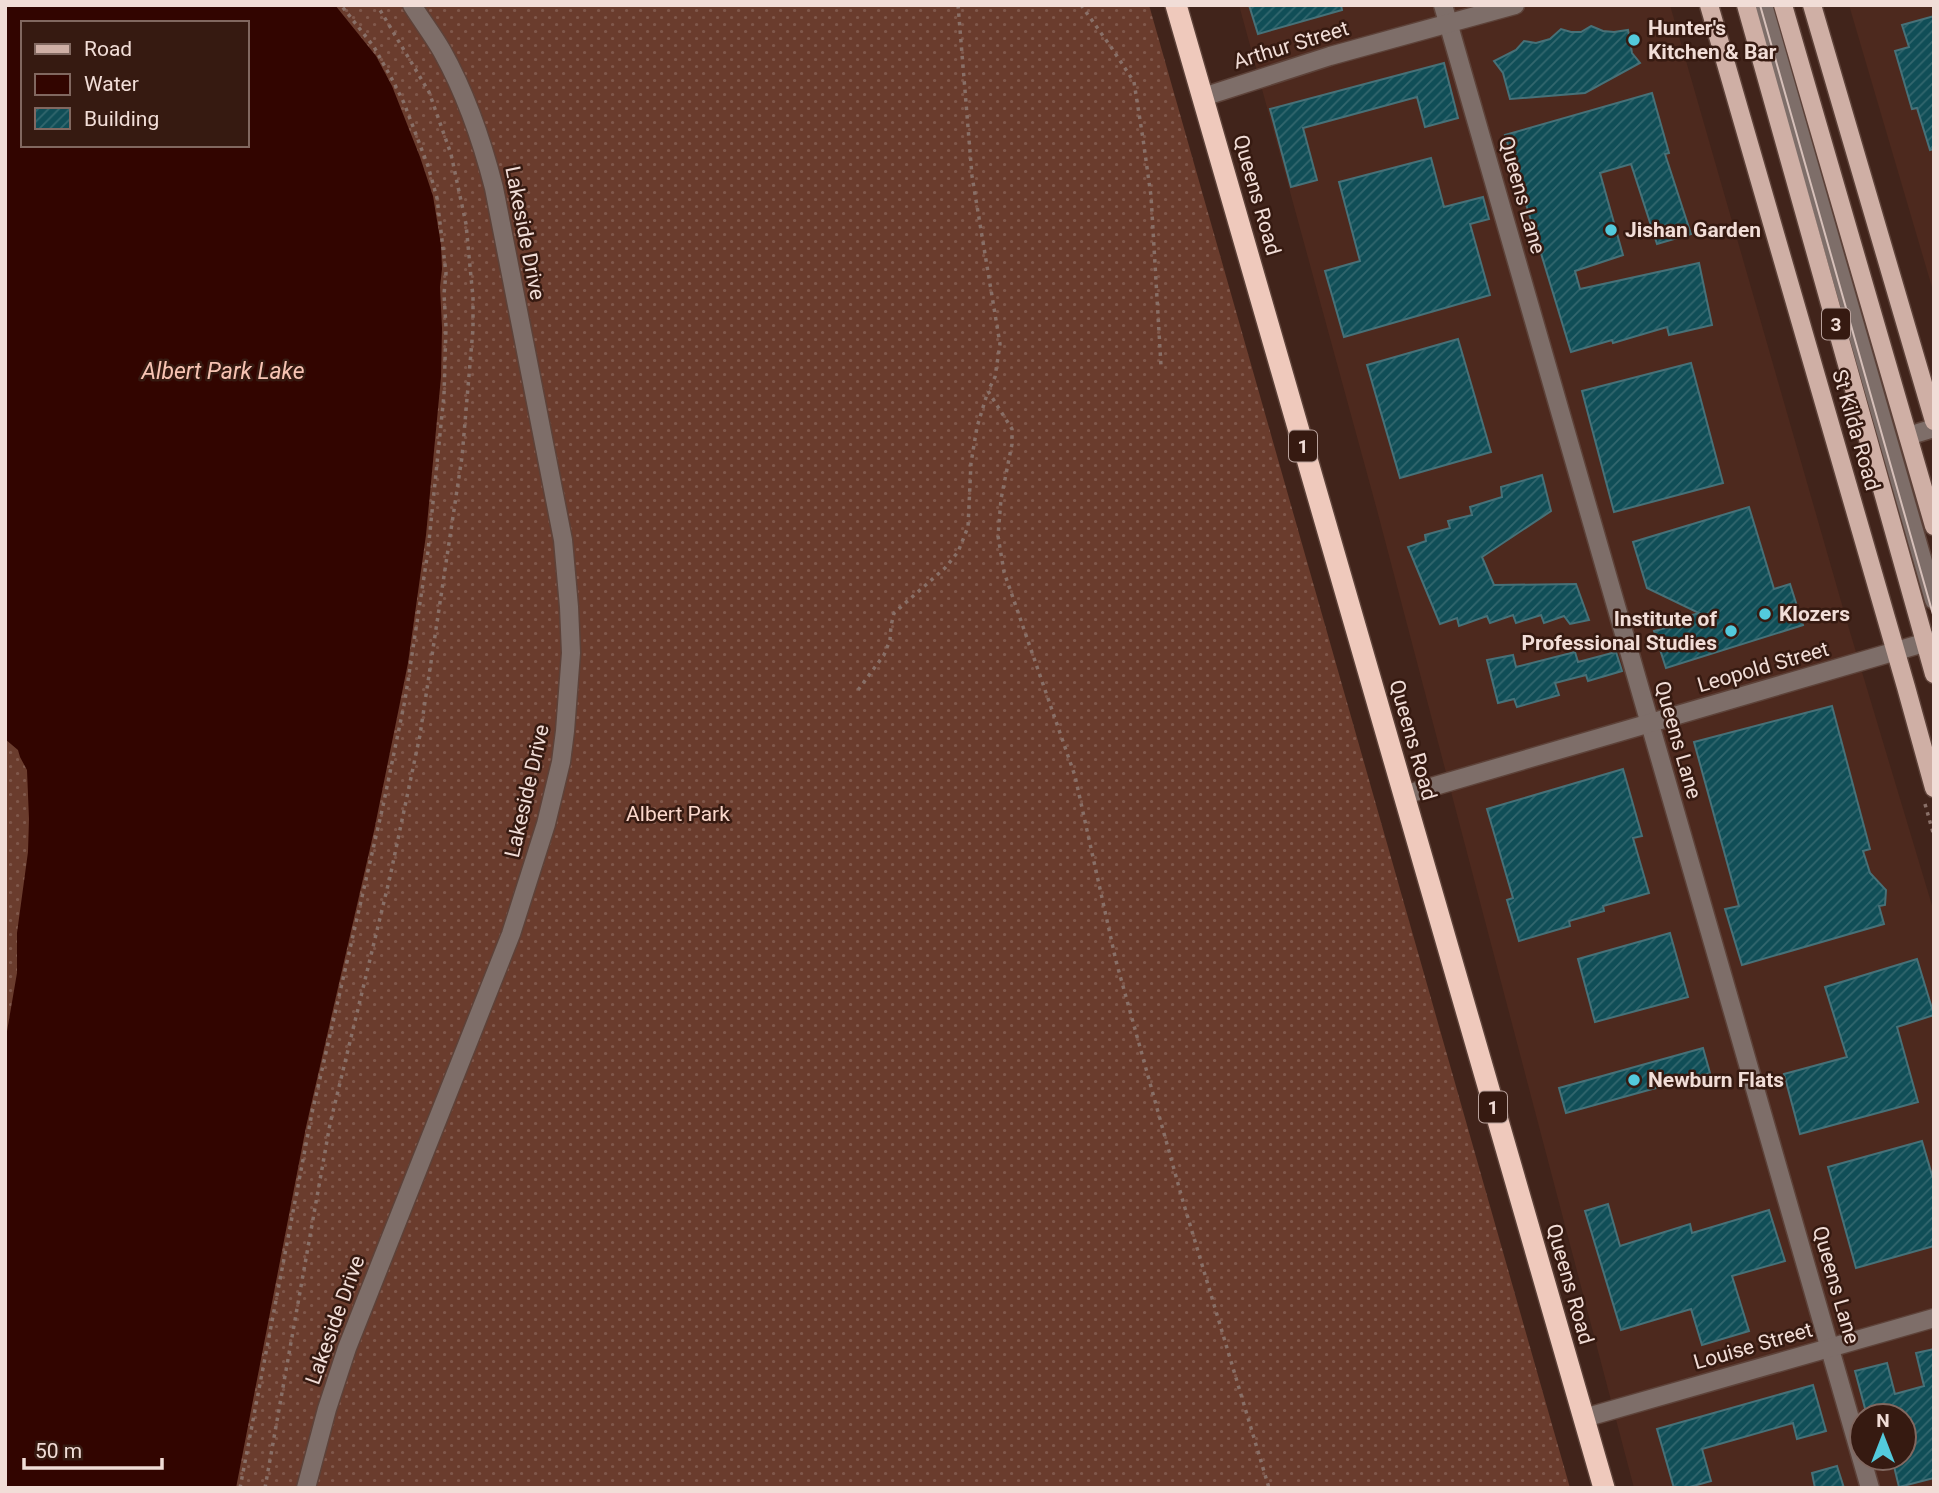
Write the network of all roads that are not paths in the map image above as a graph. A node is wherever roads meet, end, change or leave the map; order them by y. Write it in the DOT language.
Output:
graph roads {
  1 [pos="412,5"];
  2 [pos="1176,5"];
  3 [pos="1443,5"];
  4 [pos="1515,5"];
  5 [pos="1709,5"];
  6 [pos="1746,5"];
  7 [pos="1763,5"];
  8 [pos="1783,5"];
  9 [pos="1812,5"];
  10 [pos="1448,24"];
  11 [pos="1203,97"];
  12 [pos="1934,421"];
  13 [pos="1934,428"];
  14 [pos="1908,436"];
  15 [pos="1934,526"];
  16 [pos="1934,600"];
  17 [pos="1929,642"];
  18 [pos="1896,652"];
  19 [pos="1934,674"];
  20 [pos="1650,723"];
  21 [pos="1934,788"];
  22 [pos="1404,795"];
  23 [pos="1934,1318"];
  24 [pos="1830,1348"];
  25 [pos="1584,1418"];
  26 [pos="306,1488"];
  27 [pos="1604,1488"];
  28 [pos="1870,1488"];
  1 -- 26 [label="street, Lakeside Drive"];
  2 -- 11 [label="highway, Queens Road / 1"];
  3 -- 10 [label="street, Queens Lane"];
  4 -- 10 [label="street, Arthur Street"];
  5 -- 18 [label="main road, St Kilda Road"];
  6 -- 17 [label="main road, St Kilda Road / 3"];
  7 -- 16 [label="street"];
  8 -- 14 [label="main road, 3"];
  9 -- 12 [label="main road"];
  10 -- 11 [label="street, Arthur Street"];
  10 -- 20 [label="street, Queens Lane"];
  11 -- 22 [label="highway, Queens Road / 1"];
  13 -- 14 [label="street"];
  14 -- 15 [label="main road, 3"];
  17 -- 18 [label="street, Leopold Street"];
  17 -- 19 [label="main road, St Kilda Road / 3"];
  18 -- 20 [label="street, Leopold Street"];
  18 -- 21 [label="main road, St Kilda Road"];
  20 -- 22 [label="street, Leopold Street"];
  20 -- 24 [label="street, Queens Lane"];
  22 -- 25 [label="highway, Queens Road / 1"];
  23 -- 24 [label="street, Louise Street"];
  24 -- 25 [label="street, Louise Street"];
  24 -- 28 [label="street, Queens Lane"];
  25 -- 27 [label="highway, Queens Road / 1"];
}
